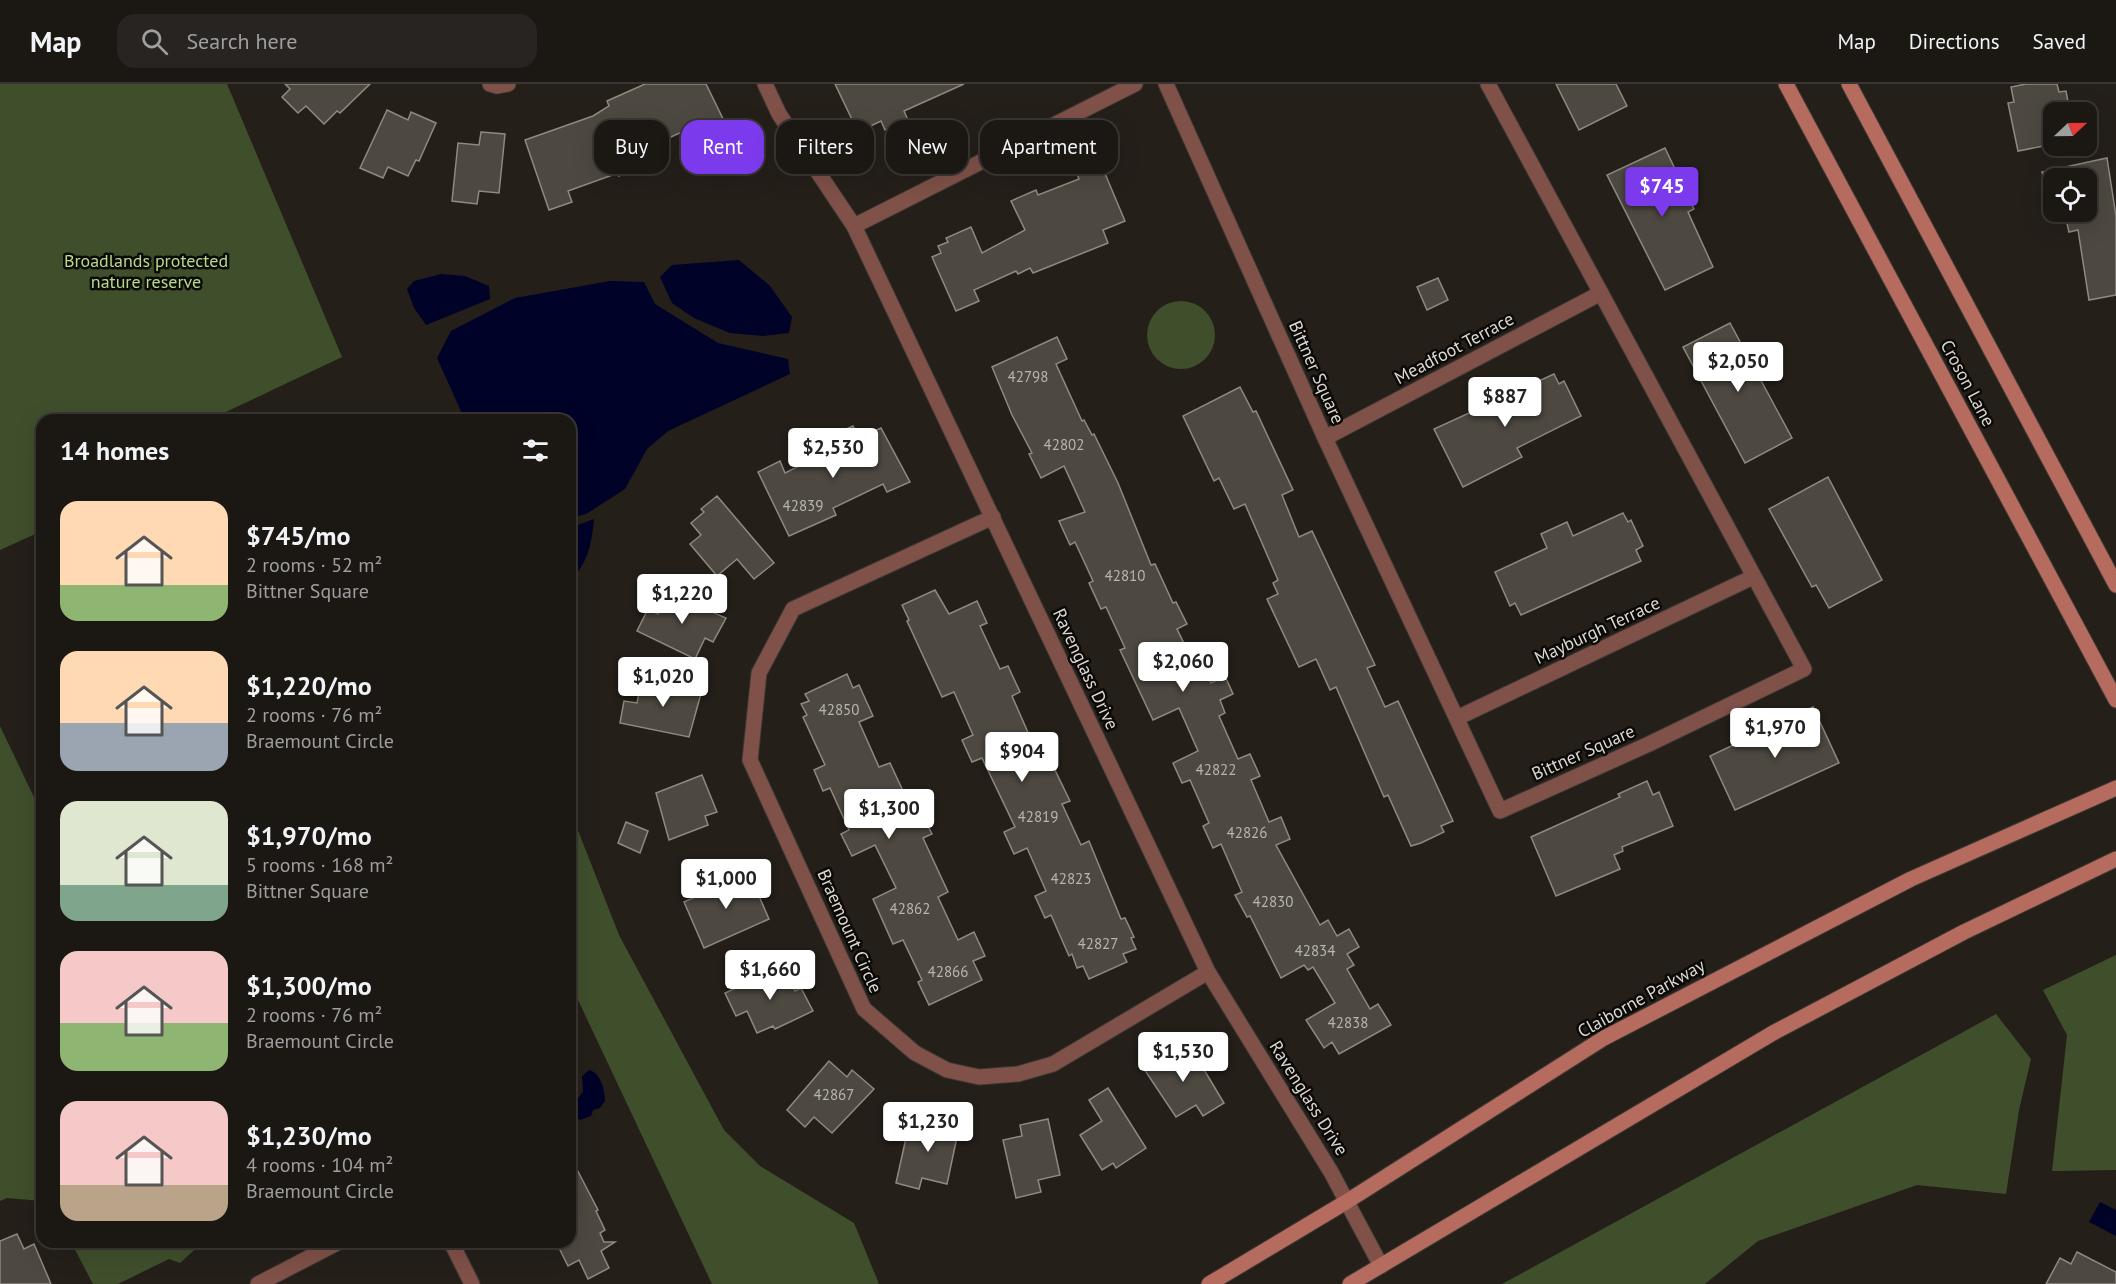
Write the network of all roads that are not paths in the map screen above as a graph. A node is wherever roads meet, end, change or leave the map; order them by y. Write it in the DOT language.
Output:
graph roads {
  1 [pos="490,84"];
  2 [pos="508,84"];
  3 [pos="765,84"];
  4 [pos="1135,84"];
  5 [pos="1166,84"];
  6 [pos="1488,84"];
  7 [pos="1786,84"];
  8 [pos="1849,84"];
  9 [pos="854,226"];
  10 [pos="1601,293"];
  11 [pos="1325,438"];
  12 [pos="993,517"];
  13 [pos="1753,577"];
  14 [pos="2116,585"];
  15 [pos="2116,700"];
  16 [pos="1457,718"];
  17 [pos="2116,788"];
  18 [pos="2116,859"];
  19 [pos="1208,972"];
  20 [pos="1346,1202"];
  21 [pos="327,1248"];
  22 [pos="455,1248"];
  23 [pos="1381,1266"];
  24 [pos="258,1284"];
  25 [pos="472,1284"];
  26 [pos="1209,1284"];
  27 [pos="1350,1284"];
  1 -- 2 [label="street"];
  3 -- 9 [label="street, Ravenglass Drive"];
  4 -- 9 [label="street"];
  5 -- 11 [label="street, Bittner Square"];
  6 -- 10 [label="street, Bittner Square"];
  7 -- 15 [label="main road, Croson Lane"];
  8 -- 14 [label="main road, Croson Lane"];
  9 -- 12 [label="street, Ravenglass Drive"];
  10 -- 11 [label="street, Meadfoot Terrace"];
  10 -- 13 [label="street, Bittner Square"];
  11 -- 16 [label="street, Bittner Square"];
  12 -- 19 [label="street, Ravenglass Drive"];
  12 -- 19 [label="street, Braemount Circle"];
  13 -- 16 [label="street, Mayburgh Terrace"];
  13 -- 16 [label="street, Bittner Square"];
  17 -- 20 [label="main road, Claiborne Parkway"];
  18 -- 23 [label="main road"];
  19 -- 20 [label="street, Ravenglass Drive"];
  20 -- 23 [label="street, Ravenglass Drive"];
  20 -- 26 [label="main road, Claiborne Parkway"];
  21 -- 24 [label="street"];
  22 -- 25 [label="street"];
  23 -- 27 [label="main road"];
}
